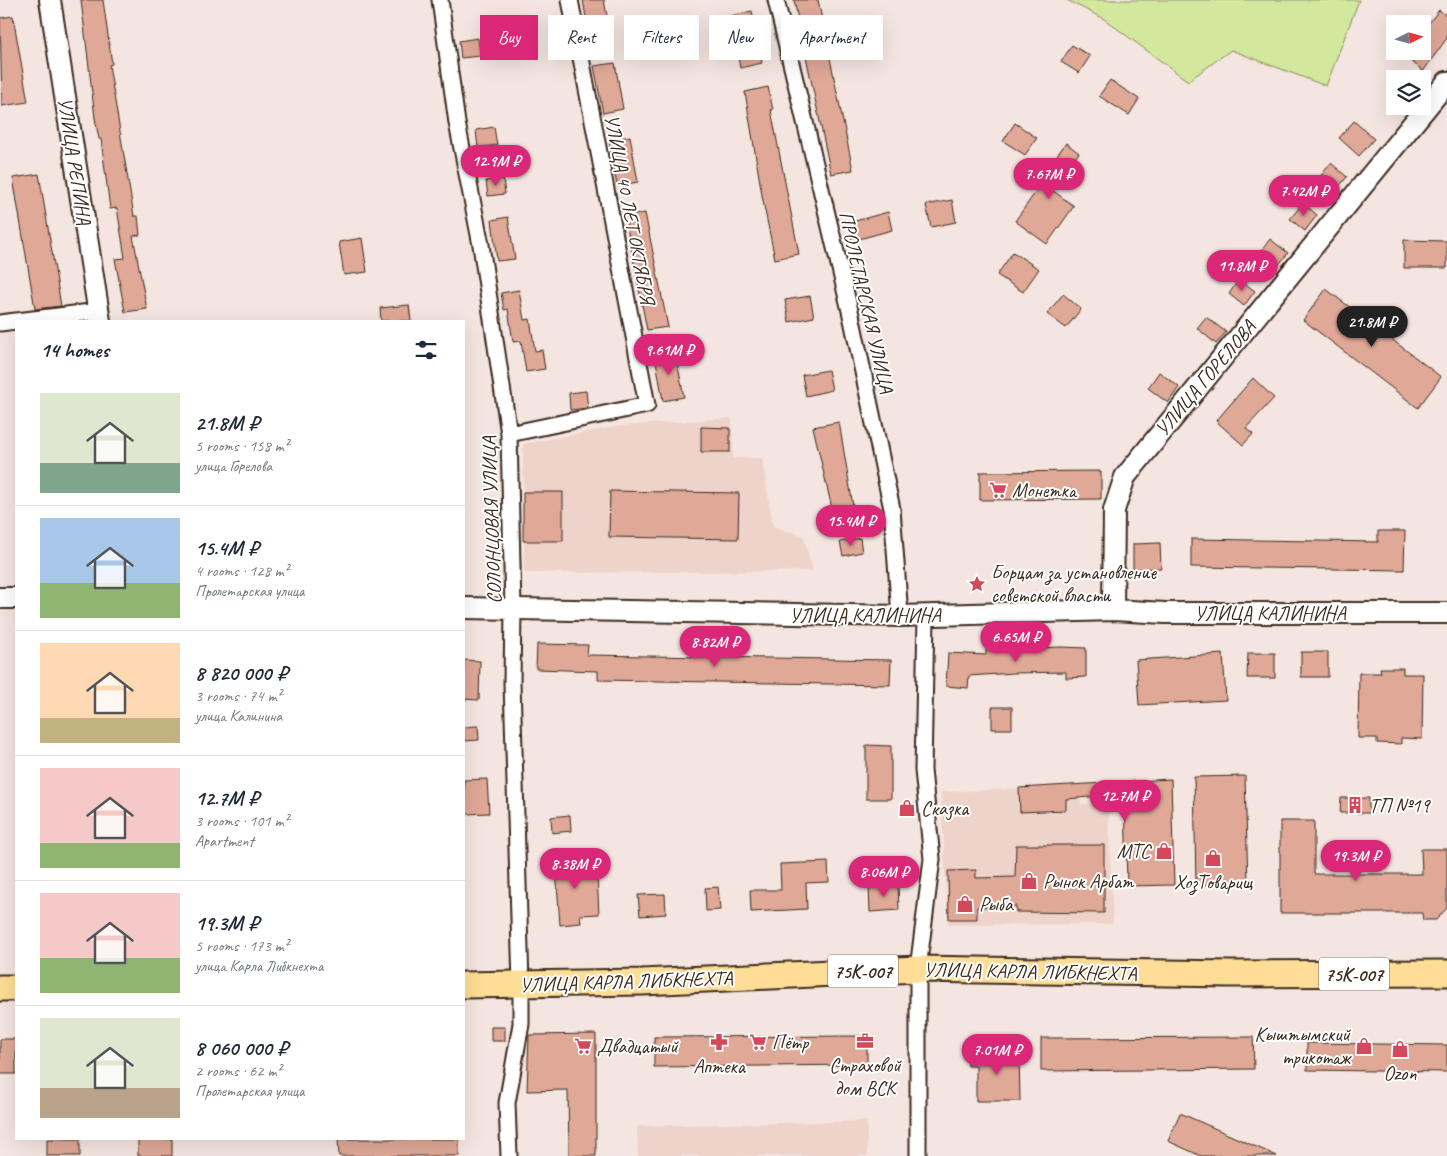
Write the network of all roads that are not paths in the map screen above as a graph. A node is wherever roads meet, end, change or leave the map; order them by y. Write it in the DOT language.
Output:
graph roads {
  1 [pos="50,0"];
  2 [pos="440,0"];
  3 [pos="570,0"];
  4 [pos="776,0"];
  5 [pos="1447,82"];
  6 [pos="99,316"];
  7 [pos="33,320"];
  8 [pos="15,321"];
  9 [pos="0,323"];
  10 [pos="509,434"];
  11 [pos="0,598"];
  12 [pos="15,598"];
  13 [pos="465,608"];
  14 [pos="513,609"];
  15 [pos="1113,610"];
  16 [pos="1447,613"];
  17 [pos="900,616"];
  18 [pos="926,616"];
  19 [pos="918,969"];
  20 [pos="1447,973"];
  21 [pos="521,984"];
  22 [pos="465,985"];
  23 [pos="0,988"];
  24 [pos="15,988"];
  25 [pos="509,1156"];
  26 [pos="918,1156"];
  1 -- 6 [label="street, УЛИЦА РЕПИНА"];
  2 -- 10 [label="street, СОЛОНЦОВАЯ УЛИЦА"];
  3 -- 10 [label="street, УЛИЦА 40 ЛЕТ ОКТЯБРЯ"];
  4 -- 17 [label="street, ПРОЛЕТАРСКАЯ УЛИЦА"];
  5 -- 15 [label="street, УЛИЦА ГОРЕЛОВА"];
  6 -- 7 [label="street"];
  8 -- 9 [label="street"];
  10 -- 14 [label="street, СОЛОНЦОВАЯ УЛИЦА"];
  11 -- 12 [label="street"];
  13 -- 14 [label="street, УЛИЦА КАЛИНИНА"];
  14 -- 17 [label="street, УЛИЦА КАЛИНИНА"];
  14 -- 21 [label="street, СОЛОНЦОВАЯ УЛИЦА"];
  15 -- 16 [label="street, УЛИЦА КАЛИНИНА"];
  15 -- 18 [label="street, УЛИЦА КАЛИНИНА"];
  17 -- 18 [label="street, УЛИЦА КАЛИНИНА"];
  18 -- 19 [label="street"];
  19 -- 20 [label="main road, УЛИЦА КАРЛА ЛИБКНЕХТА / 75К-007"];
  19 -- 21 [label="main road, УЛИЦА КАРЛА ЛИБКНЕХТА / 75К-007"];
  19 -- 26 [label="street"];
  21 -- 22 [label="main road, УЛИЦА КАРЛА ЛИБКНЕХТА / 75К-007"];
  21 -- 25 [label="street, СОЛОНЦОВАЯ УЛИЦА"];
  23 -- 24 [label="main road"];
}
